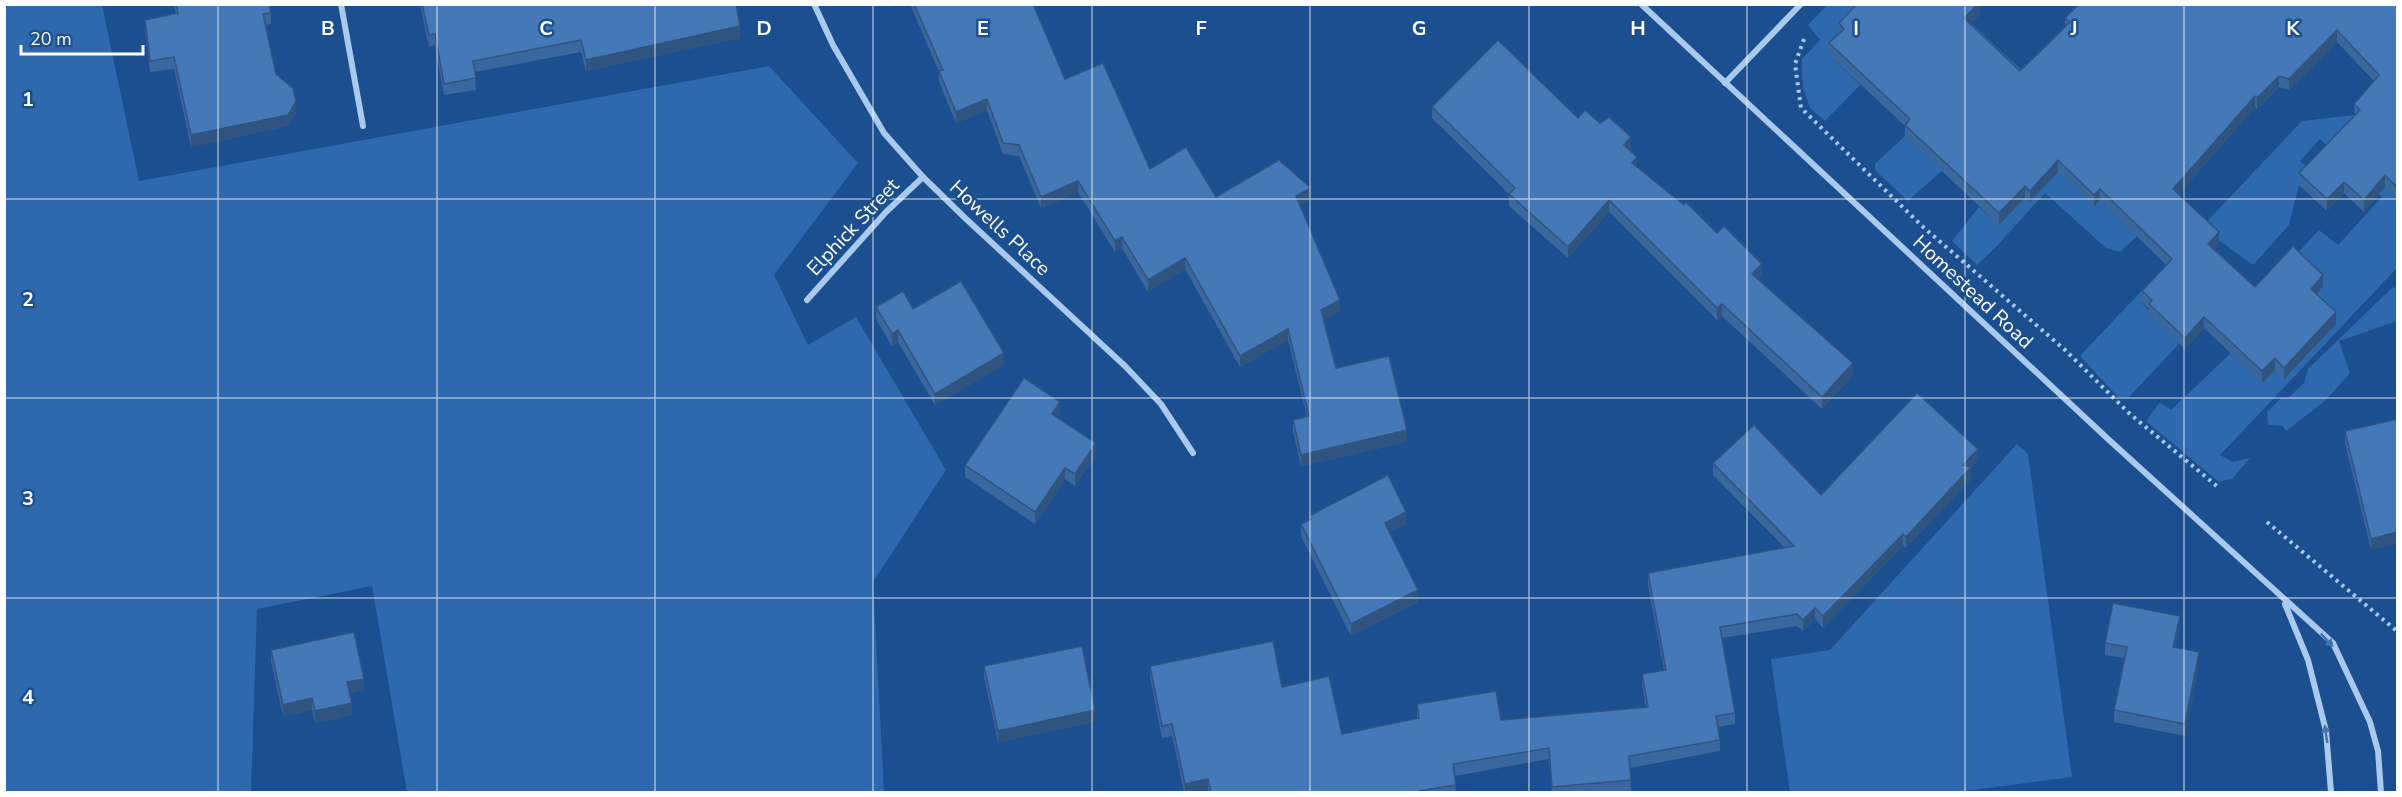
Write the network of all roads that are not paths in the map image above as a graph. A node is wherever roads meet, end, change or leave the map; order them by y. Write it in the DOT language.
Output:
graph roads {
  1 [pos="341,4"];
  2 [pos="814,4"];
  3 [pos="1641,4"];
  4 [pos="1801,4"];
  5 [pos="1725,83"];
  6 [pos="363,126"];
  7 [pos="923,177"];
  8 [pos="807,300"];
  9 [pos="1193,453"];
  10 [pos="2284,601"];
  11 [pos="2331,792"];
  12 [pos="2381,792"];
  1 -- 6 [label="street"];
  2 -- 7 [label="street, Howells Place"];
  3 -- 5 [label="street, Homestead Road"];
  4 -- 5 [label="street"];
  5 -- 10 [label="street, Homestead Road"];
  7 -- 8 [label="street, Elphick Street"];
  7 -- 9 [label="street, Howells Place"];
  11 -- 10 [label="street, Homestead Road, one-way"];
  10 -- 12 [label="street, Homestead Road, one-way"];
}
